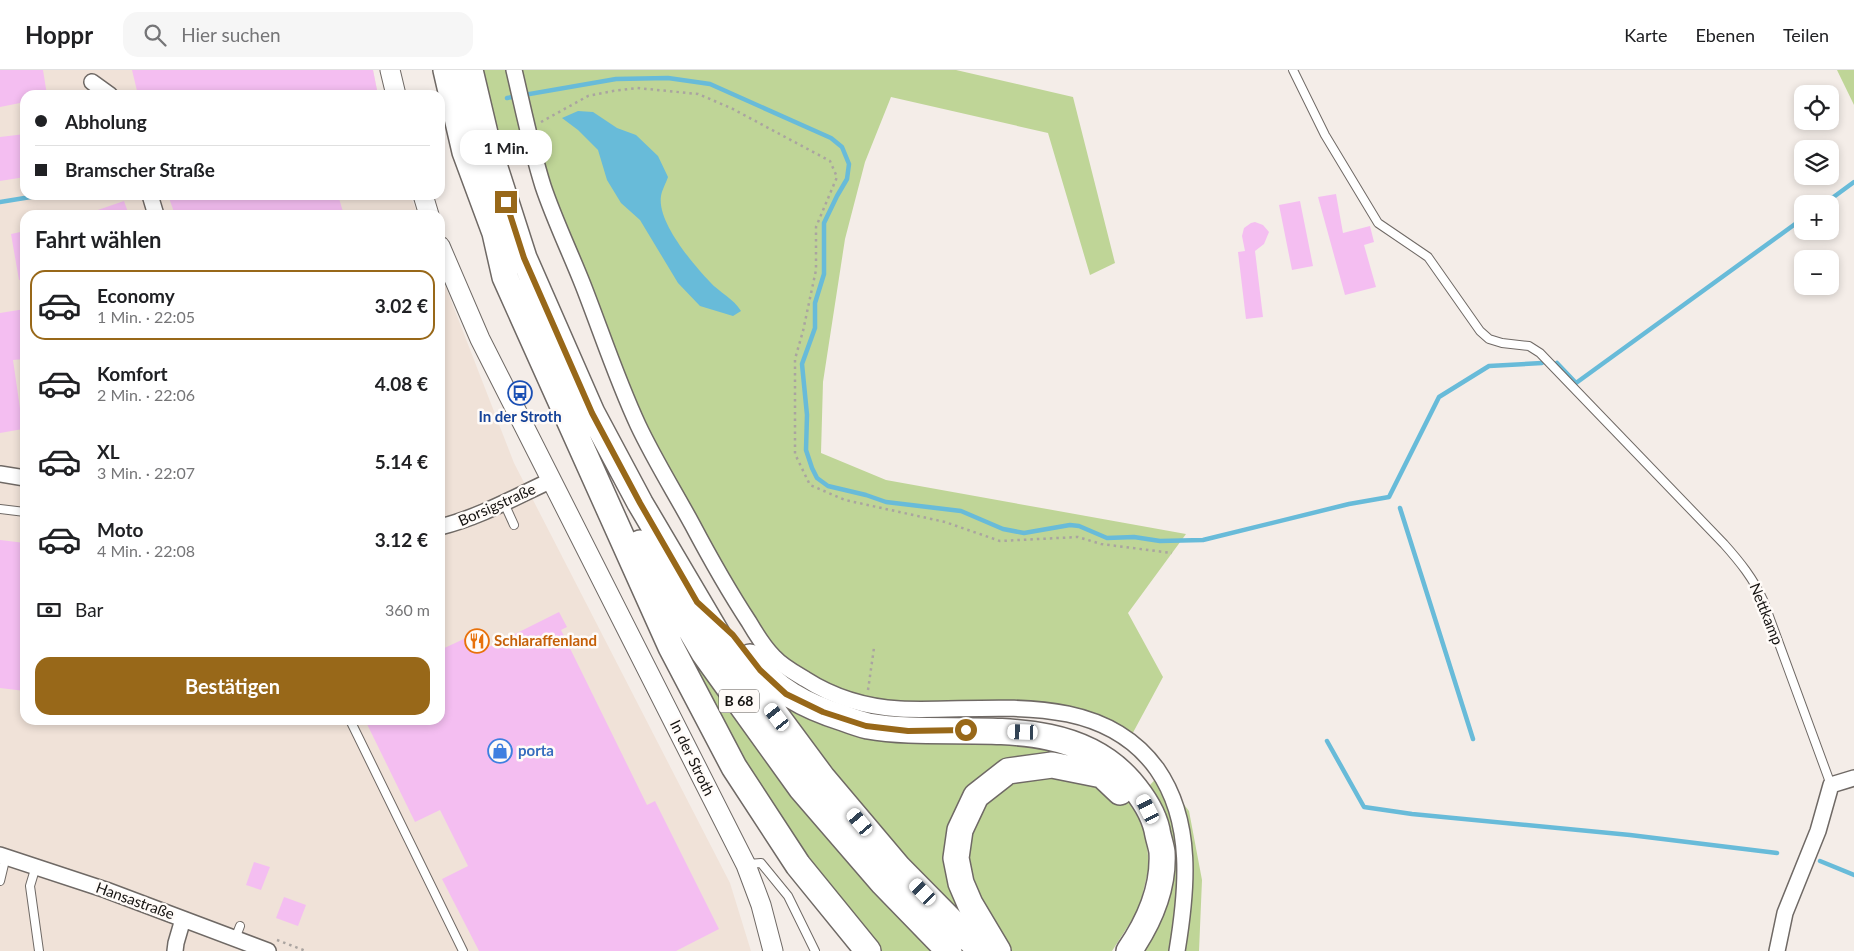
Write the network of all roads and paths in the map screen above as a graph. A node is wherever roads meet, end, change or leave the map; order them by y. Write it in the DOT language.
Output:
graph roads {
  1 [pos="390,70"];
  2 [pos="446,70"];
  3 [pos="470,70"];
  4 [pos="514,70"];
  5 [pos="1293,70"];
  6 [pos="92,82"];
  7 [pos="103,90"];
  8 [pos="395,90"];
  9 [pos="529,129"];
  10 [pos="445,258"];
  11 [pos="569,422"];
  12 [pos="0,474"];
  13 [pos="20,477"];
  14 [pos="552,480"];
  15 [pos="504,503"];
  16 [pos="0,508"];
  17 [pos="20,511"];
  18 [pos="514,525"];
  19 [pos="445,526"];
  20 [pos="1172,553"];
  21 [pos="697,602"];
  22 [pos="874,648"];
  23 [pos="866,704"];
  24 [pos="352,725"];
  25 [pos="1854,778"];
  26 [pos="1831,785"];
  27 [pos="3,855"];
  28 [pos="746,865"];
  29 [pos="36,866"];
  30 [pos="0,881"];
  31 [pos="183,918"];
  32 [pos="38,951"];
  33 [pos="175,951"];
  34 [pos="268,951"];
  35 [pos="463,951"];
  36 [pos="773,951"];
  37 [pos="815,951"];
  38 [pos="868,951"];
  39 [pos="949,951"];
  40 [pos="981,951"];
  41 [pos="998,951"];
  42 [pos="1112,951"];
  43 [pos="1129,951"];
  44 [pos="1177,951"];
  45 [pos="1777,951"];
  1 -- 8 [label="street"];
  2 -- 11 [label="highway, B 68"];
  3 -- 21 [label="highway, B 68"];
  4 -- 9 [label="street"];
  5 -- 26 [label="lane, Nettkamp"];
  6 -- 7 [label="street"];
  9 -- 20 [label="path"];
  9 -- 23 [label="street"];
  10 -- 14 [label="street, In der Stroth"];
  11 -- 38 [label="highway"];
  11 -- 39 [label="highway, B 68"];
  12 -- 13 [label="street"];
  14 -- 15 [label="street, Borsigstraße"];
  14 -- 28 [label="street, In der Stroth"];
  15 -- 18 [label="lane"];
  15 -- 19 [label="street, Borsigstraße"];
  16 -- 17 [label="lane"];
  21 -- 40 [label="highway, B 68"];
  21 -- 43 [label="highway"];
  22 -- 23 [label="path"];
  23 -- 44 [label="street"];
  24 -- 35 [label="lane"];
  25 -- 26 [label="street"];
  26 -- 45 [label="street"];
  27 -- 29 [label="street, Hansastraße"];
  27 -- 30 [label="lane"];
  28 -- 36 [label="street, In der Stroth"];
  28 -- 37 [label="lane"];
  29 -- 31 [label="street, Hansastraße"];
  29 -- 32 [label="lane"];
  31 -- 33 [label="street"];
  31 -- 34 [label="street, Hansastraße"];
  41 -- 42 [label="highway"];
}
